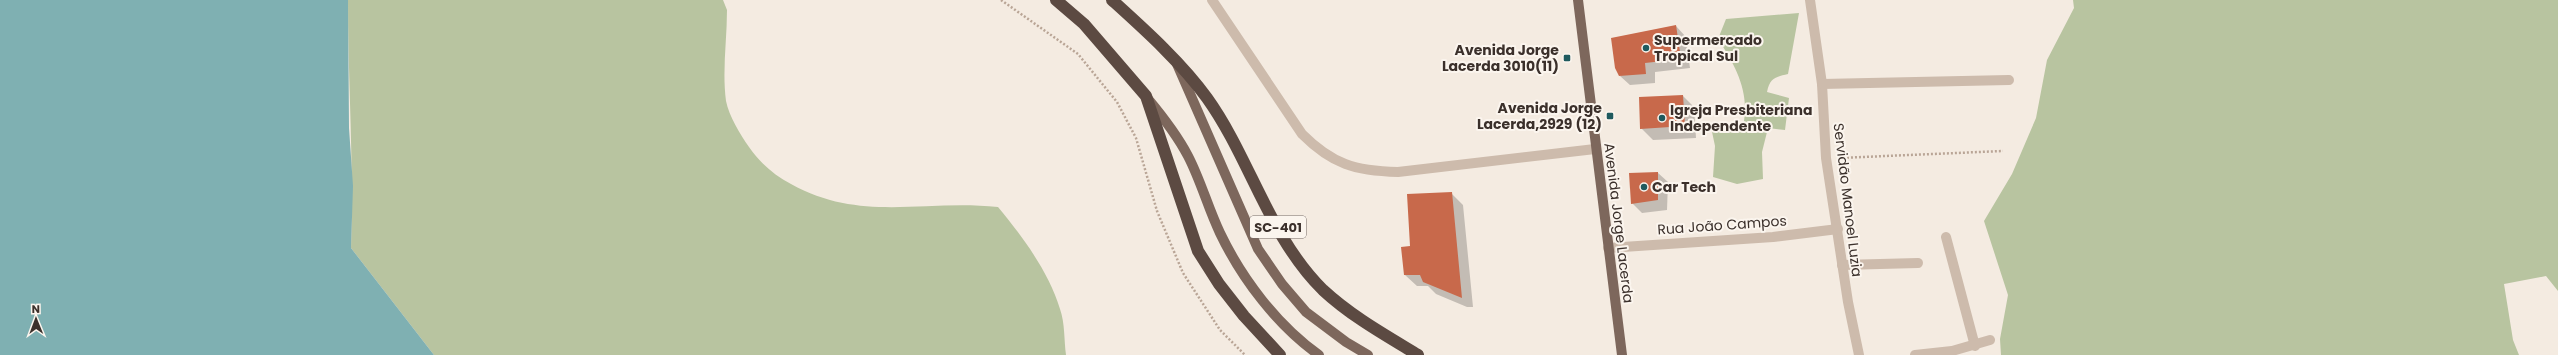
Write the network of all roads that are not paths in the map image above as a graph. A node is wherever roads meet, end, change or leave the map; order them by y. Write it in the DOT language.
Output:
graph roads {
  1 [pos="1056,0"];
  2 [pos="1112,0"];
  3 [pos="1212,0"];
  4 [pos="1578,0"];
  5 [pos="1810,0"];
  6 [pos="1177,64"];
  7 [pos="2008,80"];
  8 [pos="1822,84"];
  9 [pos="1146,96"];
  10 [pos="1595,149"];
  11 [pos="1838,229"];
  12 [pos="1946,237"];
  13 [pos="1608,248"];
  14 [pos="1918,263"];
  15 [pos="1842,264"];
  16 [pos="1990,340"];
  17 [pos="1975,346"];
  18 [pos="1280,355"];
  19 [pos="1319,355"];
  20 [pos="1368,355"];
  21 [pos="1418,355"];
  22 [pos="1622,355"];
  23 [pos="1859,355"];
  24 [pos="1915,355"];
  1 -- 9 [label="highway"];
  2 -- 6 [label="highway, SC-401"];
  3 -- 10 [label="street"];
  4 -- 10 [label="main road, Avenida Jorge Lacerda"];
  5 -- 8 [label="street, Servidão Manoel Luzia"];
  6 -- 20 [label="main road"];
  6 -- 21 [label="highway, SC-401"];
  7 -- 8 [label="street"];
  8 -- 11 [label="street, Servidão Manoel Luzia"];
  9 -- 18 [label="highway"];
  9 -- 19 [label="main road"];
  10 -- 13 [label="main road, Avenida Jorge Lacerda"];
  11 -- 13 [label="street, Rua João Campos"];
  11 -- 15 [label="street, Servidão Manoel Luzia"];
  12 -- 17 [label="street"];
  13 -- 22 [label="main road, Avenida Jorge Lacerda"];
  14 -- 15 [label="street"];
  15 -- 23 [label="street, Servidão Manoel Luzia"];
  16 -- 17 [label="street"];
  17 -- 24 [label="street"];
}
